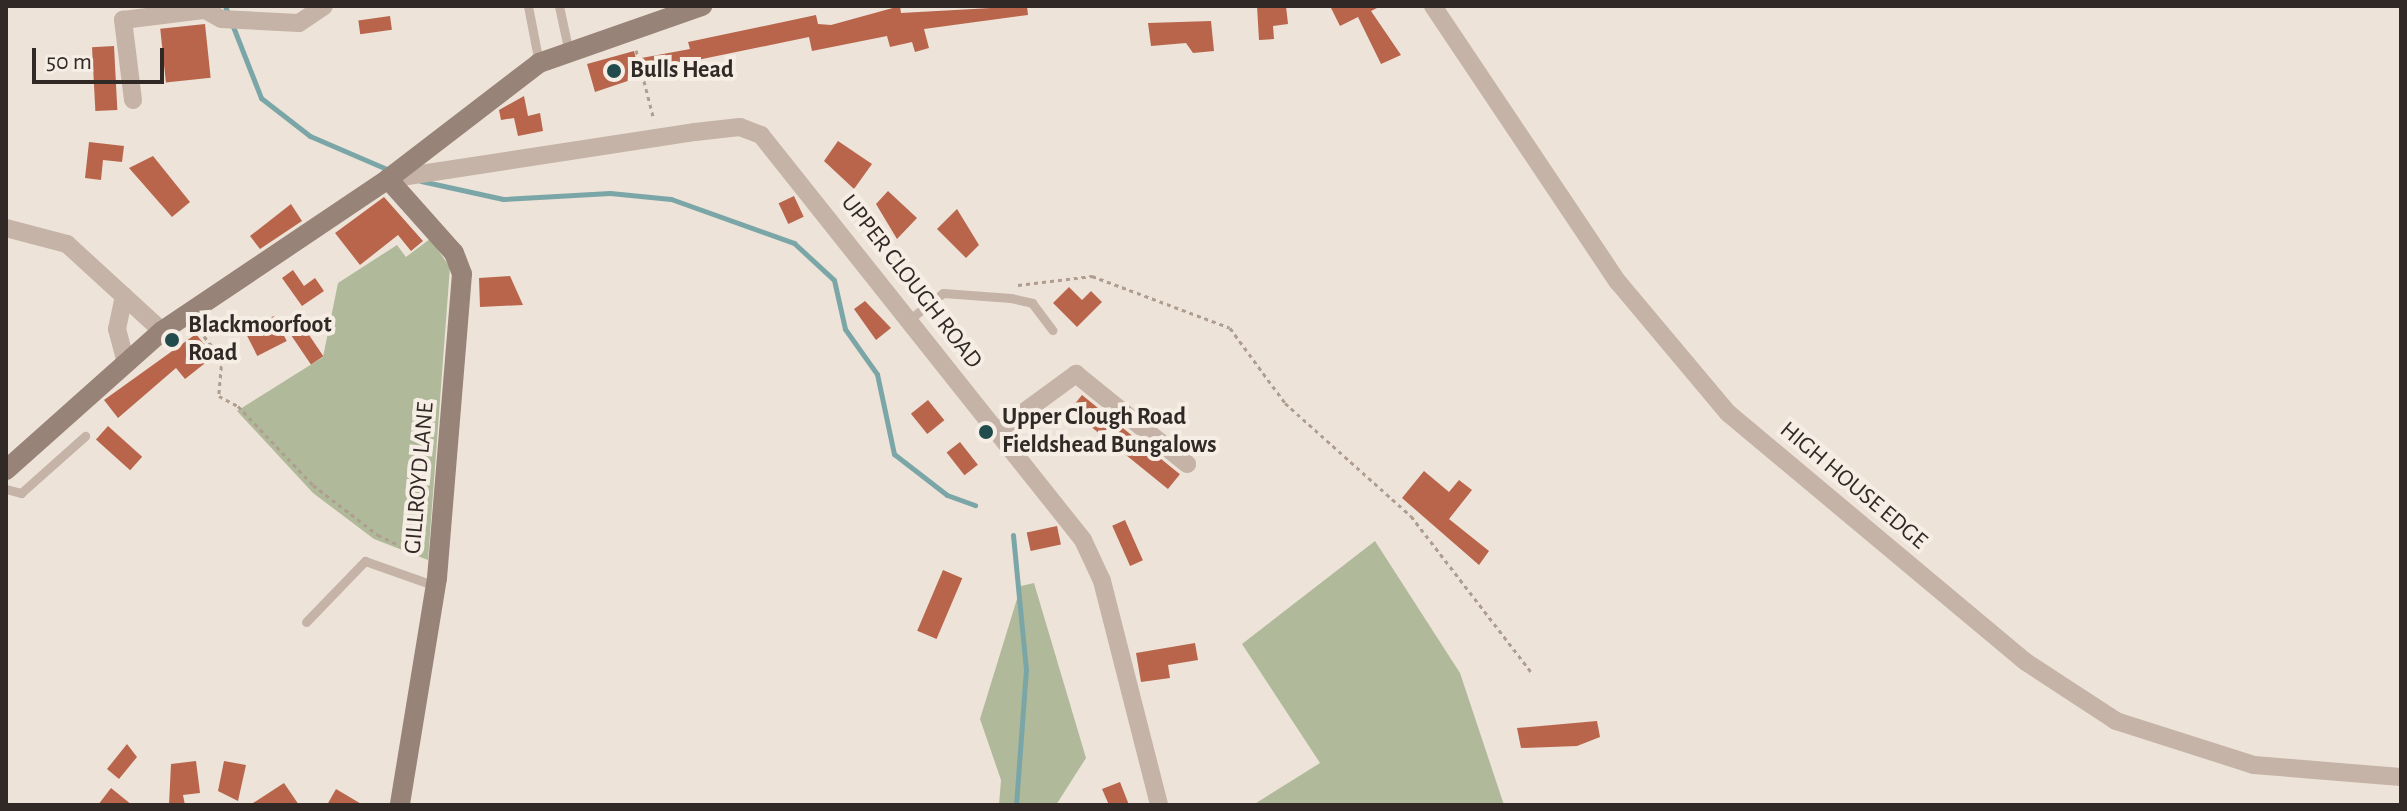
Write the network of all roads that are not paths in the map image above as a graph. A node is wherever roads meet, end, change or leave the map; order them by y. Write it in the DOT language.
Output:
graph roads {
  1 [pos="324,6"];
  2 [pos="528,6"];
  3 [pos="559,6"];
  4 [pos="702,6"];
  5 [pos="1433,6"];
  6 [pos="568,48"];
  7 [pos="539,63"];
  8 [pos="133,100"];
  9 [pos="411,169"];
  10 [pos="388,179"];
  11 [pos="6,228"];
  12 [pos="124,296"];
  13 [pos="910,319"];
  14 [pos="1052,330"];
  15 [pos="162,331"];
  16 [pos="126,363"];
  17 [pos="998,431"];
  18 [pos="85,436"];
  19 [pos="1187,464"];
  20 [pos="6,470"];
  21 [pos="6,489"];
  22 [pos="436,586"];
  23 [pos="306,622"];
  24 [pos="2401,777"];
  25 [pos="400,805"];
  26 [pos="1159,805"];
  1 -- 8 [label="street"];
  2 -- 7 [label="lane"];
  3 -- 6 [label="lane"];
  4 -- 6 [label="street"];
  5 -- 24 [label="street, HIGH HOUSE EDGE"];
  6 -- 7 [label="street"];
  7 -- 9 [label="street"];
  9 -- 10 [label="street"];
  9 -- 13 [label="street, UPPER CLOUGH ROAD"];
  10 -- 15 [label="street"];
  10 -- 22 [label="street, GILLROYD LANE"];
  11 -- 12 [label="street"];
  12 -- 15 [label="street"];
  12 -- 16 [label="street"];
  13 -- 14 [label="lane"];
  13 -- 17 [label="street, UPPER CLOUGH ROAD"];
  15 -- 16 [label="street"];
  16 -- 20 [label="street"];
  17 -- 19 [label="street"];
  17 -- 26 [label="street, UPPER CLOUGH ROAD"];
  18 -- 21 [label="lane"];
  22 -- 23 [label="lane"];
  22 -- 25 [label="street, GILLROYD LANE"];
}
